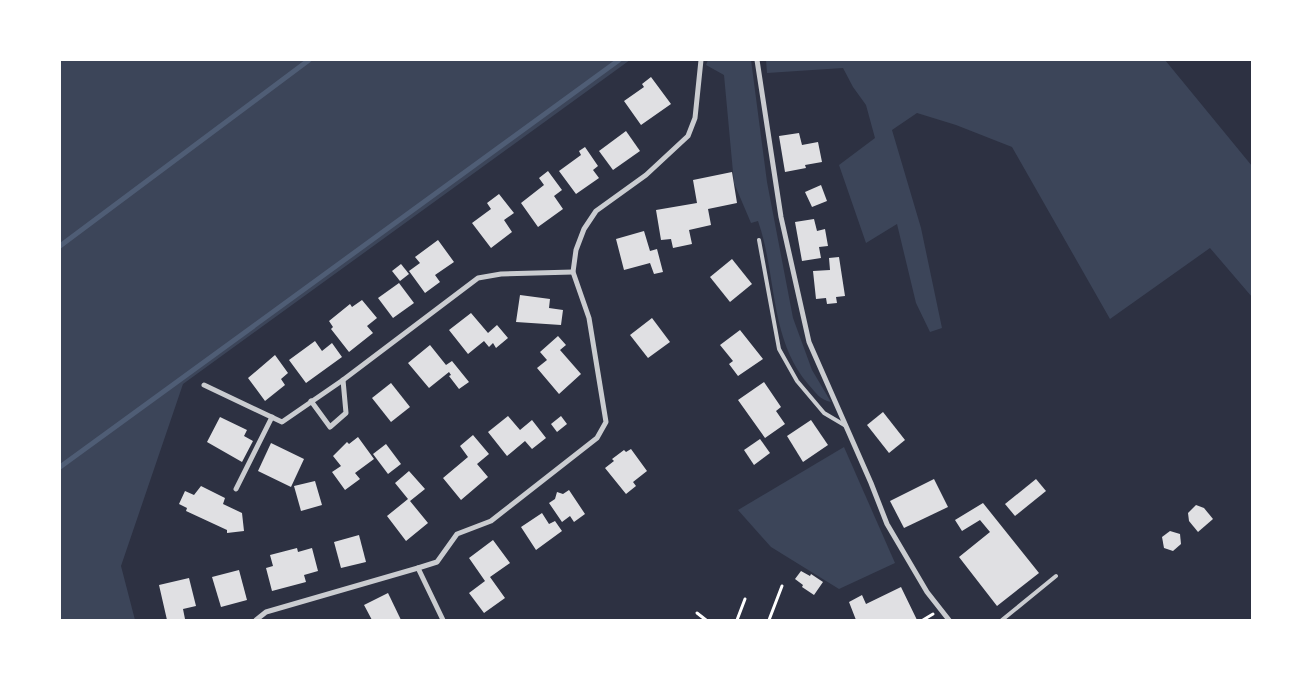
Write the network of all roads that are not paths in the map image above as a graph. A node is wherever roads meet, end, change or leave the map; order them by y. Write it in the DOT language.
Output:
graph roads {
  1 [pos="701,60"];
  2 [pos="757,60"];
  3 [pos="759,240"];
  4 [pos="573,272"];
  5 [pos="343,380"];
  6 [pos="204,385"];
  7 [pos="312,401"];
  8 [pos="272,417"];
  9 [pos="847,426"];
  10 [pos="236,489"];
  11 [pos="418,568"];
  12 [pos="1056,576"];
  13 [pos="256,620"];
  14 [pos="443,620"];
  15 [pos="949,620"];
  16 [pos="1002,620"];
  1 -- 4 [label="street"];
  2 -- 9 [label="street"];
  3 -- 9 [label="lane"];
  4 -- 5 [label="street"];
  4 -- 11 [label="street"];
  5 -- 7 [label="street"];
  5 -- 7 [label="street"];
  6 -- 8 [label="street"];
  7 -- 8 [label="street"];
  8 -- 10 [label="street"];
  9 -- 15 [label="street"];
  11 -- 13 [label="street"];
  11 -- 14 [label="street"];
  12 -- 16 [label="lane"];
}
